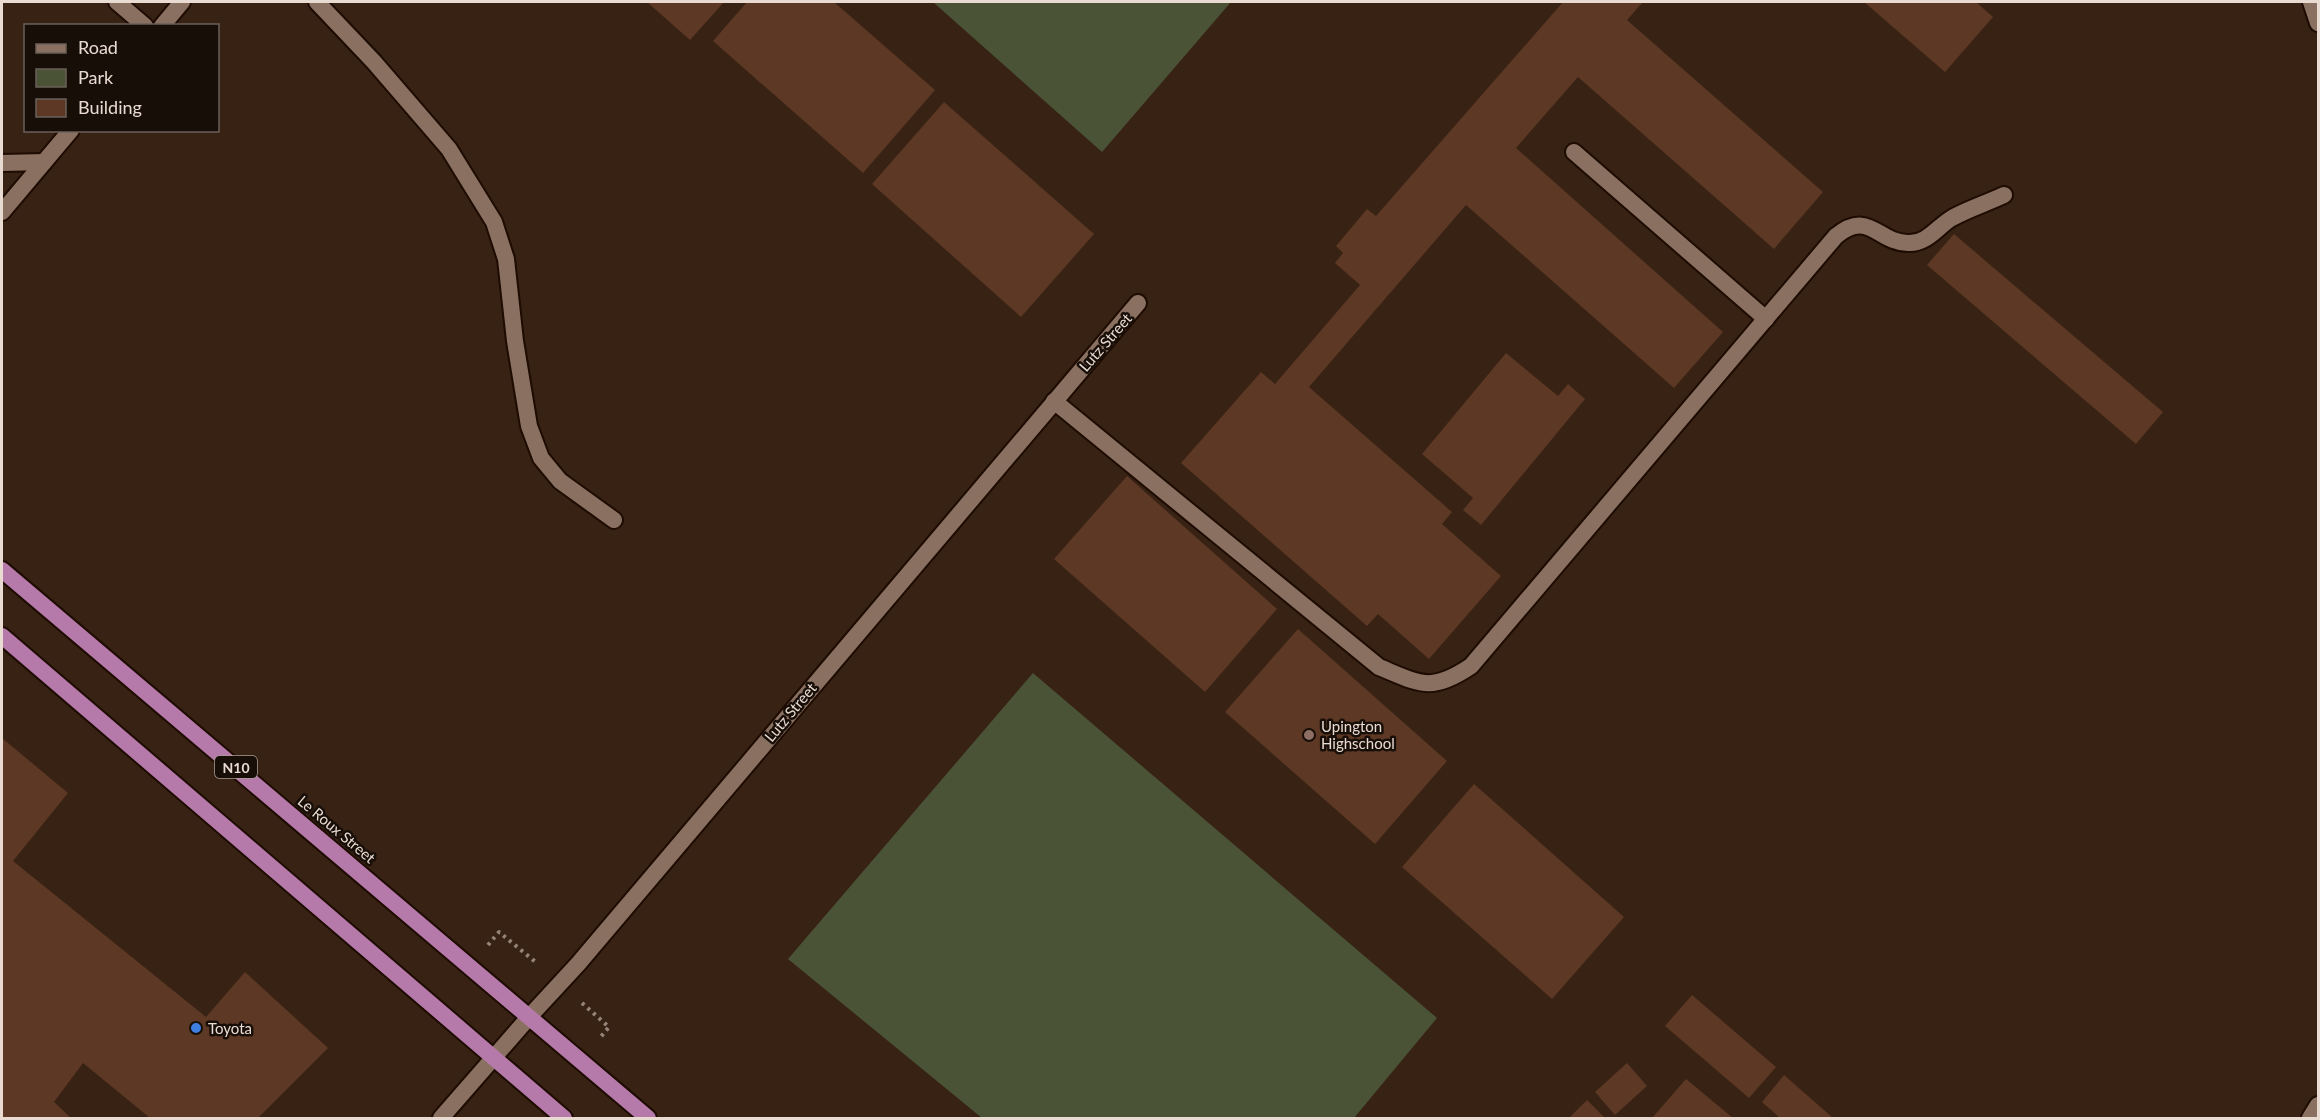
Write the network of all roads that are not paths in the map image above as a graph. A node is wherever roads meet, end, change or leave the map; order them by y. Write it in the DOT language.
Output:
graph roads {
  1 [pos="117,2"];
  2 [pos="182,2"];
  3 [pos="317,2"];
  4 [pos="2311,2"];
  5 [pos="2319,23"];
  6 [pos="143,24"];
  7 [pos="164,24"];
  8 [pos="69,132"];
  9 [pos="1574,152"];
  10 [pos="44,162"];
  11 [pos="2,163"];
  12 [pos="2004,195"];
  13 [pos="2,212"];
  14 [pos="1138,303"];
  15 [pos="1766,319"];
  16 [pos="1054,401"];
  17 [pos="614,520"];
  18 [pos="2,570"];
  19 [pos="2,636"];
  20 [pos="530,1016"];
  21 [pos="494,1057"];
  22 [pos="2319,1105"];
  23 [pos="441,1119"];
  24 [pos="564,1119"];
  25 [pos="648,1119"];
  26 [pos="2310,1119"];
  1 -- 6 [label="street"];
  2 -- 7 [label="street"];
  3 -- 17 [label="street"];
  4 -- 5 [label="street"];
  8 -- 10 [label="street"];
  9 -- 15 [label="street"];
  10 -- 11 [label="street"];
  10 -- 13 [label="street"];
  12 -- 15 [label="street"];
  14 -- 16 [label="street, Lutz Street"];
  15 -- 16 [label="street"];
  16 -- 20 [label="street, Lutz Street"];
  18 -- 20 [label="highway, Le Roux Street / N10"];
  19 -- 21 [label="highway"];
  20 -- 21 [label="street, Lutz Street"];
  20 -- 25 [label="highway, Le Roux Street / N10"];
  21 -- 23 [label="street, Lutz Street"];
  21 -- 24 [label="highway"];
  22 -- 26 [label="street"];
}
